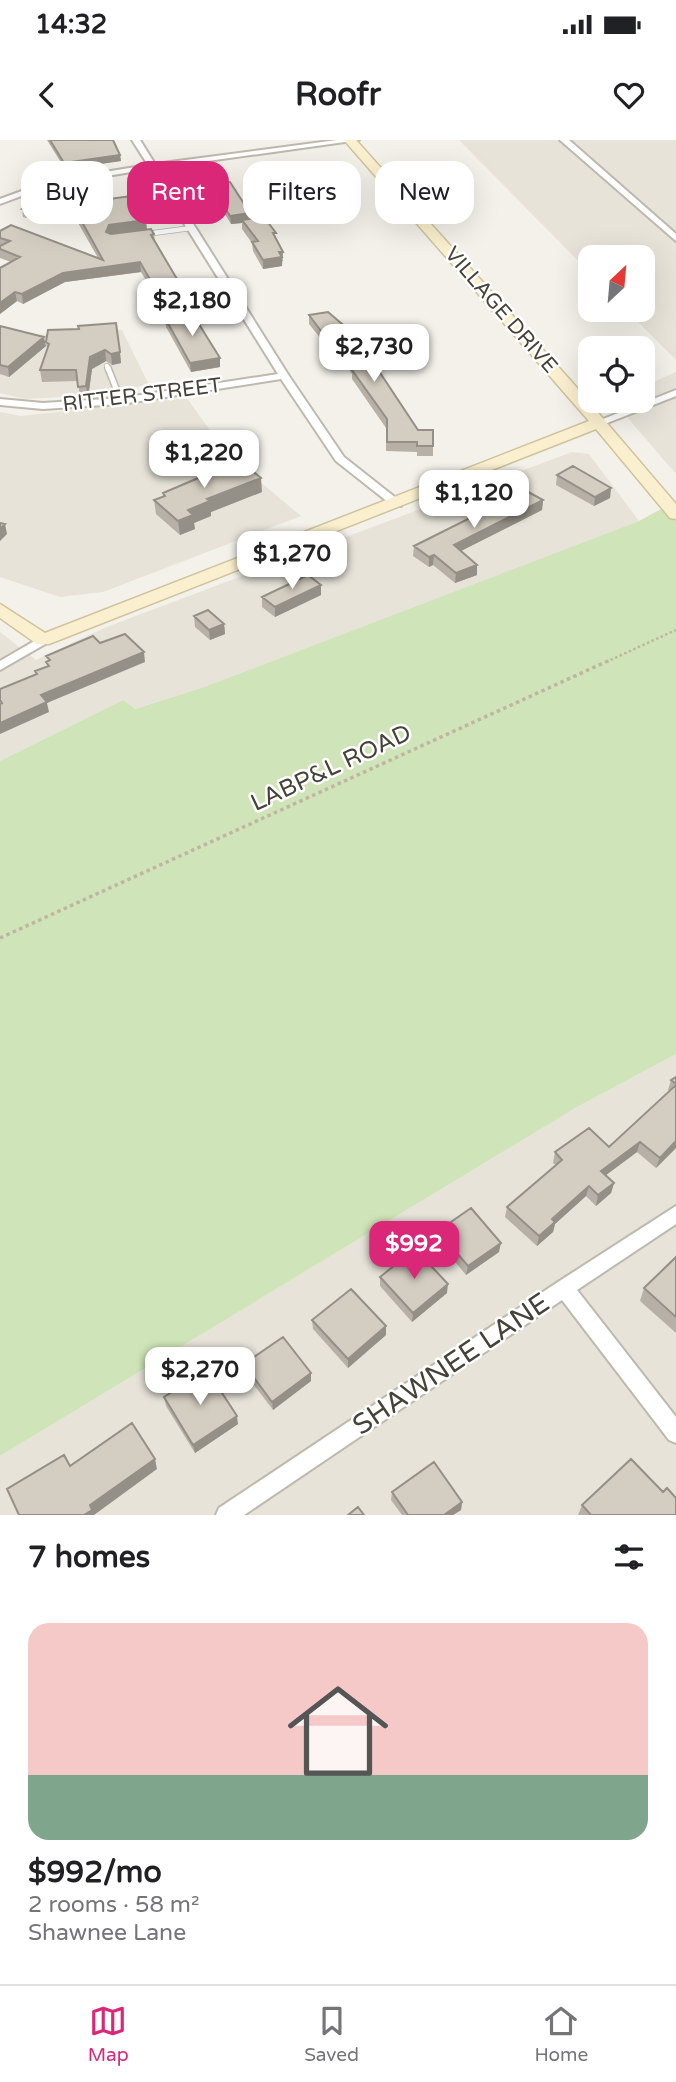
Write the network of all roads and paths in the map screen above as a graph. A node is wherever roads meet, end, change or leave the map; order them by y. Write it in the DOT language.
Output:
graph roads {
  1 [pos="136,140"];
  2 [pos="352,140"];
  3 [pos="564,140"];
  4 [pos="149,161"];
  5 [pos="190,161"];
  6 [pos="127,170"];
  7 [pos="0,202"];
  8 [pos="188,224"];
  9 [pos="191,228"];
  10 [pos="137,235"];
  11 [pos="676,238"];
  12 [pos="107,366"];
  13 [pos="284,376"];
  14 [pos="676,393"];
  15 [pos="121,401"];
  16 [pos="0,402"];
  17 [pos="598,423"];
  18 [pos="397,503"];
  19 [pos="676,514"];
  20 [pos="0,610"];
  21 [pos="676,630"];
  22 [pos="43,640"];
  23 [pos="0,666"];
  24 [pos="0,938"];
  25 [pos="676,1214"];
  26 [pos="564,1288"];
  27 [pos="676,1433"];
  28 [pos="226,1515"];
  1 -- 4 [label="street"];
  2 -- 5 [label="street"];
  2 -- 17 [label="main road, VILLAGE DRIVE"];
  3 -- 11 [label="street"];
  6 -- 7 [label="street"];
  8 -- 9 [label="street"];
  9 -- 10 [label="lane"];
  9 -- 13 [label="street"];
  12 -- 15 [label="lane"];
  13 -- 15 [label="street, RITTER STREET"];
  13 -- 18 [label="street"];
  14 -- 17 [label="street"];
  15 -- 16 [label="street, RITTER STREET"];
  17 -- 18 [label="main road"];
  17 -- 19 [label="main road, VILLAGE DRIVE"];
  18 -- 22 [label="main road"];
  20 -- 22 [label="main road"];
  21 -- 24 [label="path, LABP&L ROAD"];
  22 -- 23 [label="street"];
  25 -- 26 [label="street, SHAWNEE LANE"];
  26 -- 27 [label="street"];
  26 -- 28 [label="street, SHAWNEE LANE"];
}
